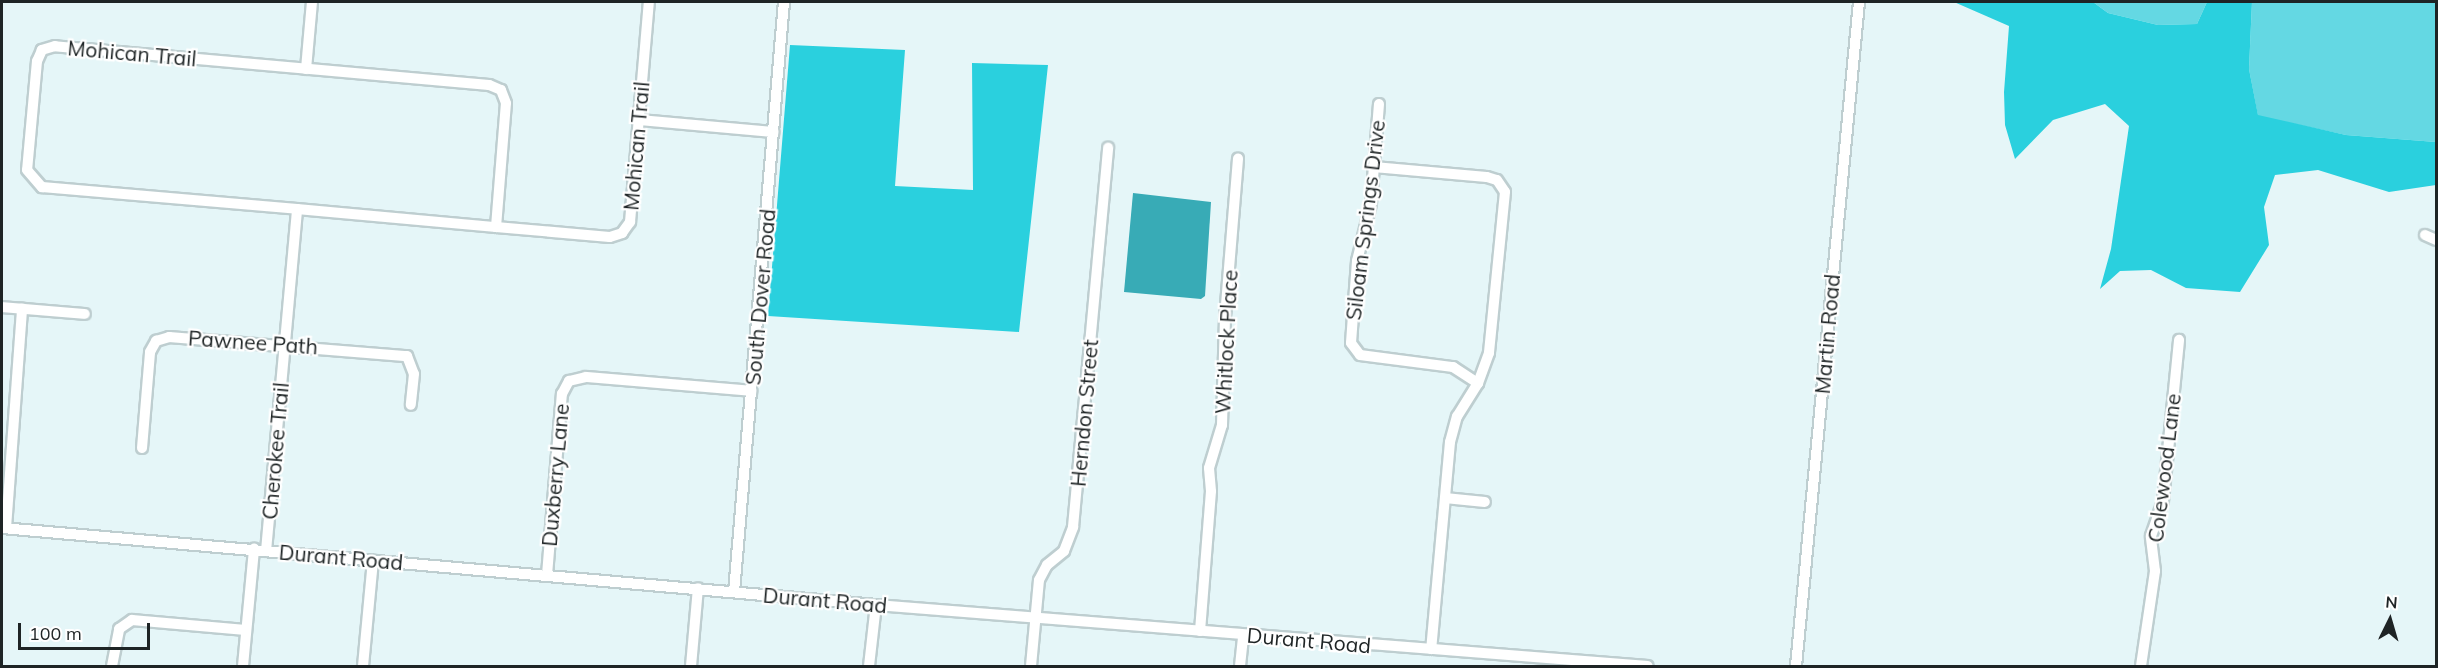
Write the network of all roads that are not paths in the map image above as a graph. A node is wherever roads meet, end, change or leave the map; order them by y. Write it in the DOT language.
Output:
graph roads {
  1 [pos="312,2"];
  2 [pos="649,2"];
  3 [pos="784,2"];
  4 [pos="1858,2"];
  5 [pos="306,69"];
  6 [pos="1379,104"];
  7 [pos="639,120"];
  8 [pos="773,132"];
  9 [pos="1108,148"];
  10 [pos="1238,159"];
  11 [pos="1374,167"];
  12 [pos="297,209"];
  13 [pos="496,227"];
  14 [pos="2425,235"];
  15 [pos="2436,240"];
  16 [pos="2,307"];
  17 [pos="22,309"];
  18 [pos="85,314"];
  19 [pos="2179,340"];
  20 [pos="285,344"];
  21 [pos="1478,383"];
  22 [pos="751,391"];
  23 [pos="411,405"];
  24 [pos="142,448"];
  25 [pos="1445,498"];
  26 [pos="1485,502"];
  27 [pos="4,528"];
  28 [pos="254,549"];
  29 [pos="266,551"];
  30 [pos="373,560"];
  31 [pos="547,575"];
  32 [pos="698,588"];
  33 [pos="734,591"];
  34 [pos="876,605"];
  35 [pos="1036,616"];
  36 [pos="246,630"];
  37 [pos="1200,631"];
  38 [pos="1243,635"];
  39 [pos="1431,649"];
  40 [pos="1499,661"];
  41 [pos="112,666"];
  42 [pos="243,666"];
  43 [pos="363,666"];
  44 [pos="691,666"];
  45 [pos="869,666"];
  46 [pos="1031,666"];
  47 [pos="1240,666"];
  48 [pos="1648,666"];
  49 [pos="1796,666"];
  50 [pos="2141,666"];
  1 -- 5 [label="street"];
  2 -- 7 [label="street, Mohican Trail"];
  3 -- 8 [label="street, South Dover Road"];
  4 -- 49 [label="street, Martin Road"];
  5 -- 12 [label="street, Mohican Trail"];
  5 -- 13 [label="street, Mohican Trail"];
  6 -- 11 [label="street, Siloam Springs Drive"];
  7 -- 8 [label="street"];
  7 -- 13 [label="street, Mohican Trail"];
  8 -- 22 [label="street, South Dover Road"];
  9 -- 35 [label="street, Herndon Street"];
  10 -- 37 [label="street, Whitlock Place"];
  11 -- 21 [label="street, Siloam Springs Drive"];
  11 -- 21 [label="street"];
  12 -- 13 [label="street, Mohican Trail"];
  12 -- 20 [label="street, Cherokee Trail"];
  14 -- 15 [label="street"];
  16 -- 17 [label="street"];
  17 -- 18 [label="street"];
  17 -- 27 [label="street"];
  19 -- 50 [label="street, Colewood Lane"];
  20 -- 23 [label="street, Pawnee Path"];
  20 -- 24 [label="street, Pawnee Path"];
  20 -- 29 [label="street, Cherokee Trail"];
  21 -- 25 [label="street"];
  22 -- 31 [label="street, Duxberry Lane"];
  22 -- 33 [label="street, South Dover Road"];
  25 -- 26 [label="street"];
  25 -- 39 [label="street"];
  27 -- 28 [label="street, Durant Road"];
  28 -- 29 [label="street, Durant Road"];
  28 -- 36 [label="street"];
  29 -- 30 [label="street, Durant Road"];
  30 -- 31 [label="street, Durant Road"];
  30 -- 43 [label="street"];
  31 -- 32 [label="street, Durant Road"];
  32 -- 33 [label="street, Durant Road"];
  32 -- 44 [label="street"];
  33 -- 34 [label="street, Durant Road"];
  34 -- 35 [label="street, Durant Road"];
  34 -- 45 [label="street"];
  35 -- 37 [label="street, Durant Road"];
  35 -- 46 [label="street, Herndon Street"];
  36 -- 41 [label="street"];
  36 -- 42 [label="street"];
  37 -- 38 [label="street, Durant Road"];
  38 -- 39 [label="street, Durant Road"];
  38 -- 47 [label="street"];
  39 -- 40 [label="street, Durant Road"];
  40 -- 48 [label="street, Durant Road"];
}
